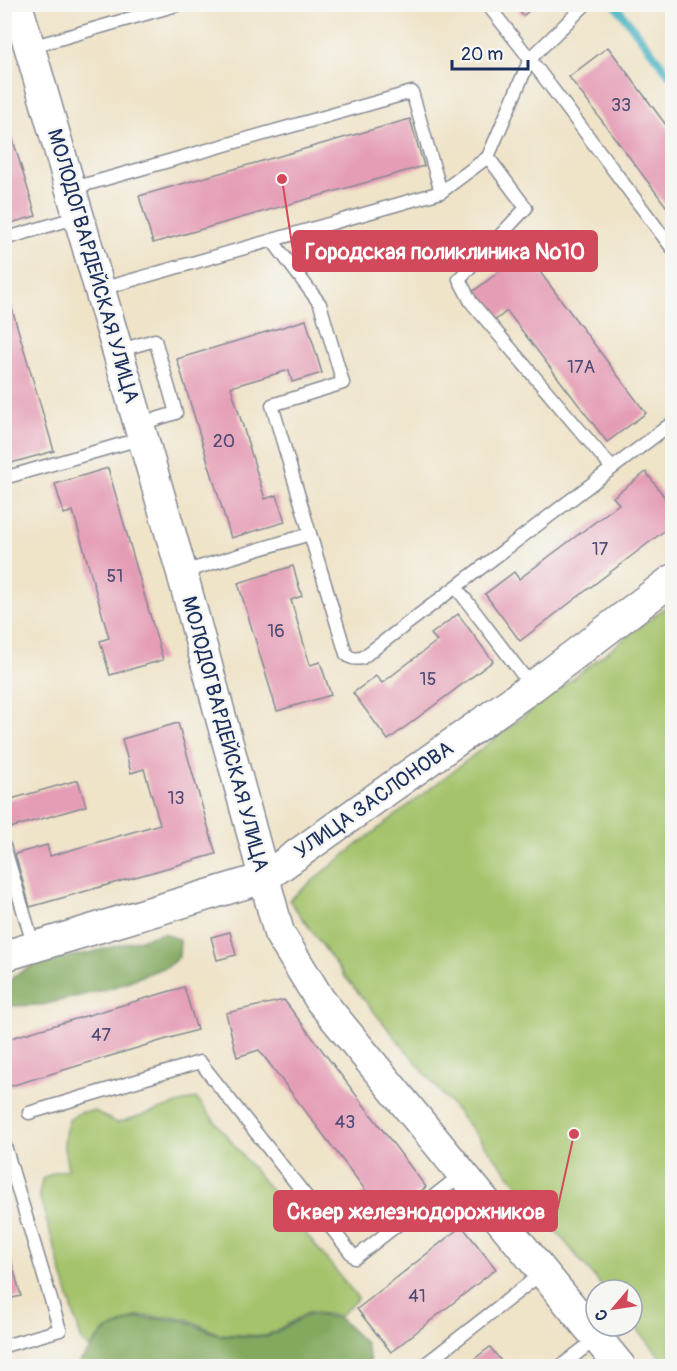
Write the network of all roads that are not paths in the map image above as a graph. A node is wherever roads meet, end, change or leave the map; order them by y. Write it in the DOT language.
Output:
graph roads {
  1 [pos="17,4"];
  2 [pos="180,4"];
  3 [pos="487,4"];
  4 [pos="586,4"];
  5 [pos="29,48"];
  6 [pos="530,59"];
  7 [pos="488,158"];
  8 [pos="70,189"];
  9 [pos="441,192"];
  10 [pos="79,217"];
  11 [pos="4,239"];
  12 [pos="272,240"];
  13 [pos="672,248"];
  14 [pos="99,289"];
  15 [pos="117,351"];
  16 [pos="672,423"];
  17 [pos="140,431"];
  18 [pos="612,468"];
  19 [pos="4,478"];
  20 [pos="310,534"];
  21 [pos="182,573"];
  22 [pos="672,580"];
  23 [pos="456,587"];
  24 [pos="532,687"];
  25 [pos="4,846"];
  26 [pos="264,878"];
  27 [pos="33,947"];
  28 [pos="4,956"];
  29 [pos="29,1113"];
  30 [pos="5,1146"];
  31 [pos="462,1174"];
  32 [pos="543,1272"];
  33 [pos="584,1322"];
  34 [pos="597,1338"];
  35 [pos="4,1346"];
  36 [pos="423,1366"];
  37 [pos="561,1366"];
  38 [pos="620,1366"];
  1 -- 5 [label="street, МОЛОДОГВАРДЕЙСКАЯ УЛИЦА"];
  2 -- 5 [label="lane"];
  3 -- 6 [label="lane"];
  4 -- 6 [label="lane"];
  5 -- 8 [label="street, МОЛОДОГВАРДЕЙСКАЯ УЛИЦА"];
  6 -- 7 [label="lane"];
  6 -- 13 [label="lane"];
  7 -- 9 [label="lane"];
  7 -- 18 [label="lane"];
  8 -- 9 [label="lane"];
  8 -- 10 [label="street, МОЛОДОГВАРДЕЙСКАЯ УЛИЦА"];
  9 -- 12 [label="lane"];
  10 -- 11 [label="lane"];
  10 -- 14 [label="street, МОЛОДОГВАРДЕЙСКАЯ УЛИЦА"];
  12 -- 14 [label="lane"];
  12 -- 20 [label="lane"];
  14 -- 15 [label="street, МОЛОДОГВАРДЕЙСКАЯ УЛИЦА"];
  15 -- 17 [label="street, МОЛОДОГВАРДЕЙСКАЯ УЛИЦА"];
  15 -- 17 [label="lane"];
  16 -- 18 [label="lane"];
  17 -- 19 [label="lane"];
  17 -- 21 [label="street, МОЛОДОГВАРДЕЙСКАЯ УЛИЦА"];
  18 -- 23 [label="lane"];
  20 -- 21 [label="lane"];
  20 -- 23 [label="lane"];
  21 -- 26 [label="street, МОЛОДОГВАРДЕЙСКАЯ УЛИЦА"];
  22 -- 24 [label="street, УЛИЦА ЗАСЛОНОВА"];
  23 -- 24 [label="lane"];
  24 -- 26 [label="street, УЛИЦА ЗАСЛОНОВА"];
  25 -- 27 [label="lane"];
  26 -- 27 [label="street, УЛИЦА ЗАСЛОНОВА"];
  26 -- 31 [label="street, МОЛОДОГВАРДЕЙСКАЯ УЛИЦА"];
  27 -- 28 [label="street, УЛИЦА ЗАСЛОНОВА"];
  29 -- 31 [label="lane"];
  30 -- 35 [label="lane"];
  31 -- 32 [label="street, МОЛОДОГВАРДЕЙСКАЯ УЛИЦА"];
  32 -- 33 [label="street, МОЛОДОГВАРДЕЙСКАЯ УЛИЦА"];
  32 -- 36 [label="lane"];
  34 -- 37 [label="lane"];
  34 -- 38 [label="street, МОЛОДОГВАРДЕЙСКАЯ УЛИЦА"];
}
